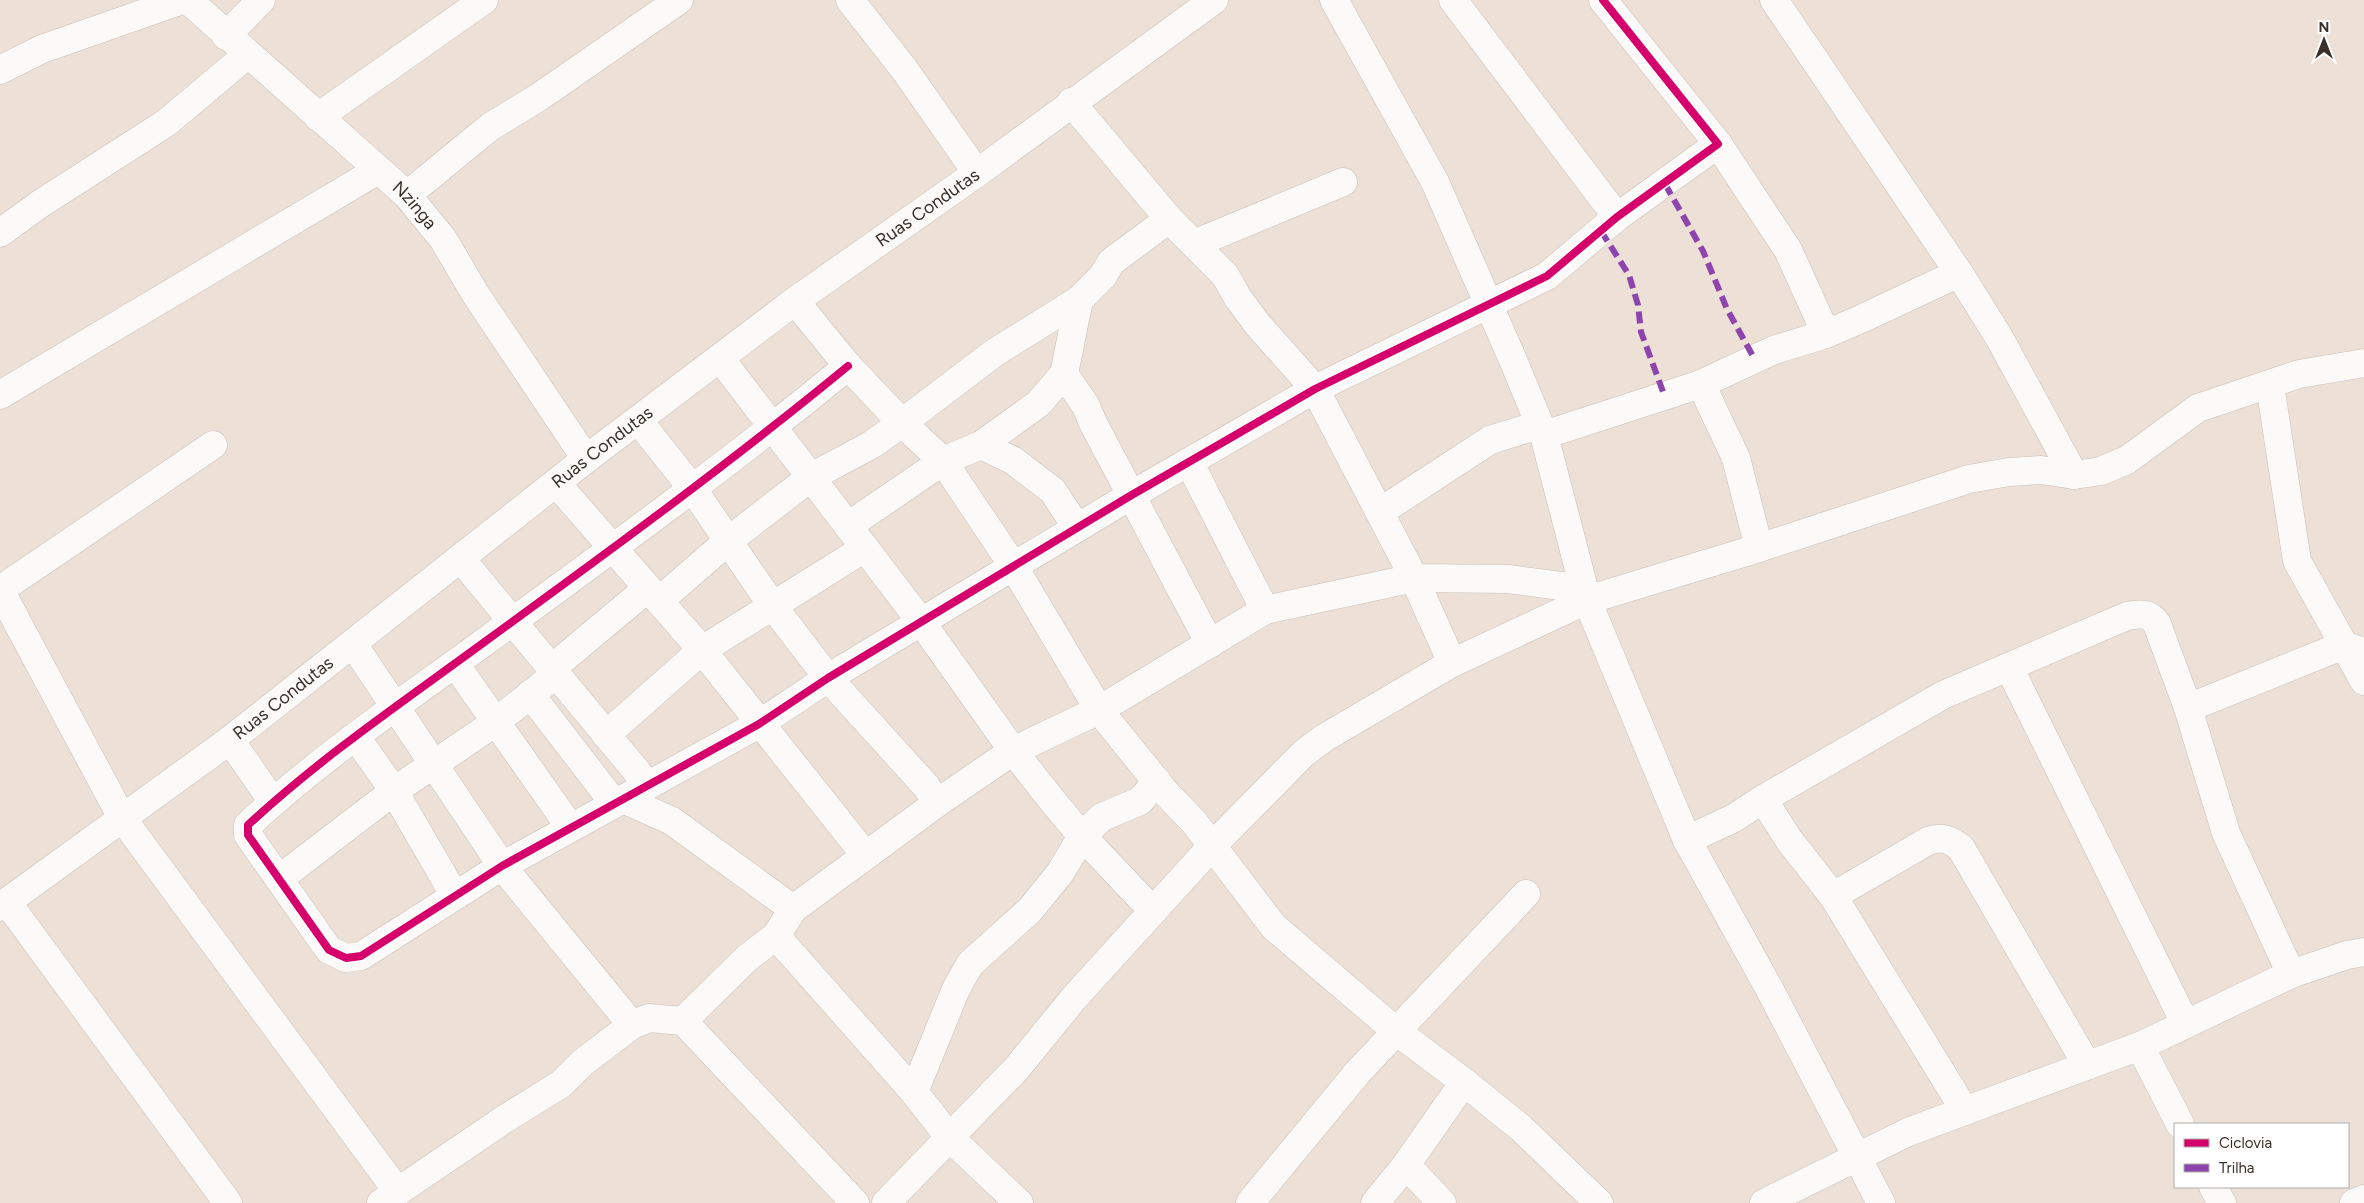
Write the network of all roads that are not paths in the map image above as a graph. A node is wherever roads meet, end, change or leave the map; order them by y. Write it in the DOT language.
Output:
graph roads {
  1 [pos="182,0"];
  2 [pos="188,0"];
  3 [pos="262,0"];
  4 [pos="484,0"];
  5 [pos="679,0"];
  6 [pos="850,0"];
  7 [pos="1214,0"];
  8 [pos="1334,0"];
  9 [pos="1453,0"];
  10 [pos="1603,0"];
  11 [pos="1774,0"];
  12 [pos="1182,10"];
  13 [pos="226,36"];
  14 [pos="247,55"];
  15 [pos="0,70"];
  16 [pos="1071,102"];
  17 [pos="318,117"];
  18 [pos="1718,144"];
  19 [pos="378,170"];
  20 [pos="977,173"];
  21 [pos="1343,182"];
  22 [pos="407,195"];
  23 [pos="1618,217"];
  24 [pos="1170,219"];
  25 [pos="0,233"];
  26 [pos="1194,244"];
  27 [pos="1959,273"];
  28 [pos="1079,300"];
  29 [pos="795,302"];
  30 [pos="1487,304"];
  31 [pos="1826,334"];
  32 [pos="720,358"];
  33 [pos="2364,362"];
  34 [pos="848,366"];
  35 [pos="1064,374"];
  36 [pos="1701,384"];
  37 [pos="2270,385"];
  38 [pos="1314,389"];
  39 [pos="0,395"];
  40 [pos="638,420"];
  41 [pos="902,423"];
  42 [pos="773,427"];
  43 [pos="1542,430"];
  44 [pos="213,445"];
  45 [pos="981,445"];
  46 [pos="586,459"];
  47 [pos="943,461"];
  48 [pos="1189,462"];
  49 [pos="2074,475"];
  50 [pos="811,477"];
  51 [pos="556,483"];
  52 [pos="692,488"];
  53 [pos="1130,496"];
  54 [pos="1380,512"];
  55 [pos="848,526"];
  56 [pos="1077,528"];
  57 [pos="728,541"];
  58 [pos="613,548"];
  59 [pos="865,548"];
  60 [pos="1760,548"];
  61 [pos="461,559"];
  62 [pos="1014,567"];
  63 [pos="1414,578"];
  64 [pos="0,590"];
  65 [pos="654,594"];
  66 [pos="1586,594"];
  67 [pos="772,605"];
  68 [pos="1265,610"];
  69 [pos="512,622"];
  70 [pos="922,623"];
  71 [pos="353,644"];
  72 [pos="1210,644"];
  73 [pos="2354,648"];
  74 [pos="702,650"];
  75 [pos="1452,663"];
  76 [pos="454,664"];
  77 [pos="2009,667"];
  78 [pos="554,672"];
  79 [pos="828,678"];
  80 [pos="2364,681"];
  81 [pos="530,694"];
  82 [pos="396,707"];
  83 [pos="2188,708"];
  84 [pos="1099,710"];
  85 [pos="496,722"];
  86 [pos="759,724"];
  87 [pos="606,735"];
  88 [pos="356,737"];
  89 [pos="230,740"];
  90 [pos="1013,751"];
  91 [pos="436,764"];
  92 [pos="1157,781"];
  93 [pos="648,785"];
  94 [pos="394,791"];
  95 [pos="1763,799"];
  96 [pos="618,801"];
  97 [pos="273,802"];
  98 [pos="937,803"];
  99 [pos="122,818"];
  100 [pos="570,827"];
  101 [pos="1082,836"];
  102 [pos="1687,840"];
  103 [pos="1213,845"];
  104 [pos="868,854"];
  105 [pos="502,866"];
  106 [pos="278,879"];
  107 [pos="1526,894"];
  108 [pos="454,896"];
  109 [pos="1833,896"];
  110 [pos="3,905"];
  111 [pos="793,909"];
  112 [pos="1153,910"];
  113 [pos="776,936"];
  114 [pos="2364,952"];
  115 [pos="2291,974"];
  116 [pos="683,1021"];
  117 [pos="2185,1023"];
  118 [pos="632,1025"];
  119 [pos="1396,1031"];
  120 [pos="2140,1046"];
  121 [pos="2087,1065"];
  122 [pos="1464,1082"];
  123 [pos="914,1092"];
  124 [pos="1965,1111"];
  125 [pos="2179,1123"];
  126 [pos="950,1138"];
  127 [pos="1856,1157"];
  128 [pos="1406,1165"];
  129 [pos="2214,1188"];
  130 [pos="389,1198"];
  131 [pos="2364,1199"];
  132 [pos="228,1203"];
  133 [pos="855,1203"];
  134 [pos="886,1203"];
  135 [pos="1019,1203"];
  136 [pos="1250,1203"];
  137 [pos="1375,1203"];
  138 [pos="1442,1203"];
  139 [pos="1599,1203"];
  140 [pos="1764,1203"];
  141 [pos="1881,1203"];
  142 [pos="2222,1203"];
  143 [pos="2354,1203"];
  1 -- 15 [label="street"];
  2 -- 13 [label="street, Nzinga"];
  3 -- 13 [label="street"];
  4 -- 17 [label="street"];
  5 -- 22 [label="street"];
  6 -- 20 [label="street"];
  7 -- 12 [label="street, Ruas Condutas"];
  8 -- 30 [label="street"];
  9 -- 23 [label="street"];
  10 -- 18 [label="street"];
  11 -- 27 [label="street"];
  12 -- 16 [label="street, Ruas Condutas"];
  13 -- 14 [label="street, Nzinga"];
  14 -- 17 [label="street, Nzinga"];
  14 -- 25 [label="street"];
  16 -- 20 [label="street, Ruas Condutas"];
  16 -- 24 [label="street"];
  17 -- 19 [label="street, Nzinga"];
  18 -- 23 [label="street"];
  18 -- 31 [label="street"];
  19 -- 22 [label="street, Nzinga"];
  19 -- 39 [label="street"];
  20 -- 29 [label="street, Ruas Condutas"];
  21 -- 26 [label="street"];
  22 -- 46 [label="street, Nzinga"];
  23 -- 30 [label="street"];
  24 -- 26 [label="street"];
  24 -- 28 [label="street"];
  26 -- 38 [label="street"];
  27 -- 31 [label="street"];
  27 -- 49 [label="street"];
  28 -- 35 [label="street"];
  28 -- 41 [label="street"];
  29 -- 32 [label="street, Ruas Condutas"];
  29 -- 34 [label="street"];
  30 -- 38 [label="street"];
  30 -- 43 [label="street"];
  31 -- 36 [label="street"];
  32 -- 40 [label="street, Ruas Condutas"];
  32 -- 42 [label="street"];
  33 -- 37 [label="street"];
  34 -- 41 [label="street"];
  34 -- 42 [label="street"];
  35 -- 45 [label="street"];
  35 -- 53 [label="street"];
  36 -- 43 [label="street"];
  36 -- 60 [label="street"];
  37 -- 49 [label="street"];
  37 -- 73 [label="street"];
  38 -- 48 [label="street"];
  38 -- 54 [label="street"];
  40 -- 46 [label="street, Ruas Condutas"];
  40 -- 52 [label="street"];
  41 -- 47 [label="street"];
  41 -- 50 [label="street"];
  42 -- 50 [label="street"];
  42 -- 52 [label="street"];
  43 -- 54 [label="street"];
  43 -- 66 [label="street"];
  44 -- 64 [label="street"];
  45 -- 47 [label="street"];
  45 -- 56 [label="street"];
  46 -- 51 [label="street, Ruas Condutas"];
  47 -- 55 [label="street"];
  47 -- 62 [label="street"];
  48 -- 53 [label="street"];
  48 -- 68 [label="street"];
  49 -- 60 [label="street"];
  50 -- 55 [label="street"];
  50 -- 57 [label="street"];
  51 -- 58 [label="street"];
  51 -- 61 [label="street, Ruas Condutas"];
  52 -- 57 [label="street"];
  52 -- 58 [label="street"];
  53 -- 56 [label="street"];
  53 -- 72 [label="street"];
  54 -- 63 [label="street"];
  55 -- 59 [label="street"];
  56 -- 62 [label="street"];
  57 -- 65 [label="street"];
  57 -- 67 [label="street"];
  58 -- 65 [label="street"];
  58 -- 69 [label="street"];
  59 -- 67 [label="street"];
  59 -- 70 [label="street"];
  60 -- 66 [label="street"];
  61 -- 69 [label="street"];
  61 -- 71 [label="street, Ruas Condutas"];
  62 -- 70 [label="street"];
  62 -- 84 [label="street"];
  63 -- 66 [label="street"];
  63 -- 68 [label="street"];
  63 -- 75 [label="street"];
  64 -- 99 [label="street"];
  65 -- 74 [label="street"];
  65 -- 78 [label="street"];
  66 -- 75 [label="street"];
  66 -- 102 [label="street"];
  67 -- 74 [label="street"];
  67 -- 79 [label="street"];
  68 -- 72 [label="street"];
  69 -- 76 [label="street"];
  69 -- 78 [label="street"];
  70 -- 79 [label="street"];
  70 -- 90 [label="street"];
  71 -- 82 [label="street"];
  71 -- 89 [label="street, Ruas Condutas"];
  72 -- 84 [label="street"];
  73 -- 80 [label="street"];
  73 -- 83 [label="street"];
  74 -- 86 [label="street"];
  74 -- 87 [label="street"];
  75 -- 103 [label="street"];
  76 -- 82 [label="street"];
  76 -- 85 [label="street"];
  77 -- 83 [label="street"];
  77 -- 95 [label="street"];
  77 -- 117 [label="street"];
  78 -- 81 [label="street"];
  78 -- 87 [label="street"];
  79 -- 86 [label="street"];
  79 -- 98 [label="street"];
  81 -- 85 [label="street"];
  81 -- 96 [label="street"];
  82 -- 88 [label="street"];
  82 -- 91 [label="street"];
  83 -- 115 [label="street"];
  84 -- 90 [label="street"];
  84 -- 92 [label="street"];
  85 -- 91 [label="street"];
  85 -- 100 [label="street"];
  86 -- 93 [label="street"];
  86 -- 104 [label="street"];
  87 -- 93 [label="street"];
  88 -- 94 [label="street"];
  88 -- 97 [label="street"];
  89 -- 97 [label="street"];
  89 -- 99 [label="street, Ruas Condutas"];
  90 -- 98 [label="street"];
  90 -- 101 [label="street"];
  91 -- 94 [label="street"];
  91 -- 105 [label="street"];
  92 -- 101 [label="street"];
  92 -- 103 [label="street"];
  93 -- 96 [label="street"];
  94 -- 106 [label="street"];
  94 -- 108 [label="street"];
  95 -- 102 [label="street"];
  95 -- 109 [label="street"];
  96 -- 100 [label="street"];
  96 -- 111 [label="street"];
  97 -- 106 [label="street"];
  98 -- 104 [label="street"];
  99 -- 110 [label="street, Ruas Condutas"];
  99 -- 130 [label="street"];
  100 -- 105 [label="street"];
  101 -- 112 [label="street"];
  101 -- 123 [label="street"];
  102 -- 127 [label="street"];
  103 -- 112 [label="street"];
  103 -- 119 [label="street"];
  104 -- 111 [label="street"];
  105 -- 108 [label="street"];
  105 -- 118 [label="street"];
  106 -- 108 [label="street"];
  107 -- 119 [label="street"];
  109 -- 121 [label="street"];
  109 -- 124 [label="street"];
  110 -- 132 [label="street"];
  111 -- 113 [label="street"];
  112 -- 126 [label="street"];
  113 -- 116 [label="street"];
  113 -- 123 [label="street"];
  114 -- 115 [label="street"];
  115 -- 117 [label="street"];
  116 -- 118 [label="street"];
  116 -- 133 [label="street"];
  117 -- 120 [label="street"];
  118 -- 130 [label="street"];
  119 -- 122 [label="street"];
  119 -- 136 [label="street"];
  120 -- 121 [label="street"];
  120 -- 125 [label="street"];
  121 -- 124 [label="street"];
  122 -- 128 [label="street"];
  122 -- 139 [label="street"];
  123 -- 126 [label="street"];
  124 -- 127 [label="street"];
  126 -- 134 [label="street"];
  126 -- 135 [label="street"];
  127 -- 140 [label="street"];
  127 -- 141 [label="street"];
  128 -- 137 [label="street"];
  128 -- 138 [label="street"];
  129 -- 142 [label="street"];
  131 -- 143 [label="street"];
}
